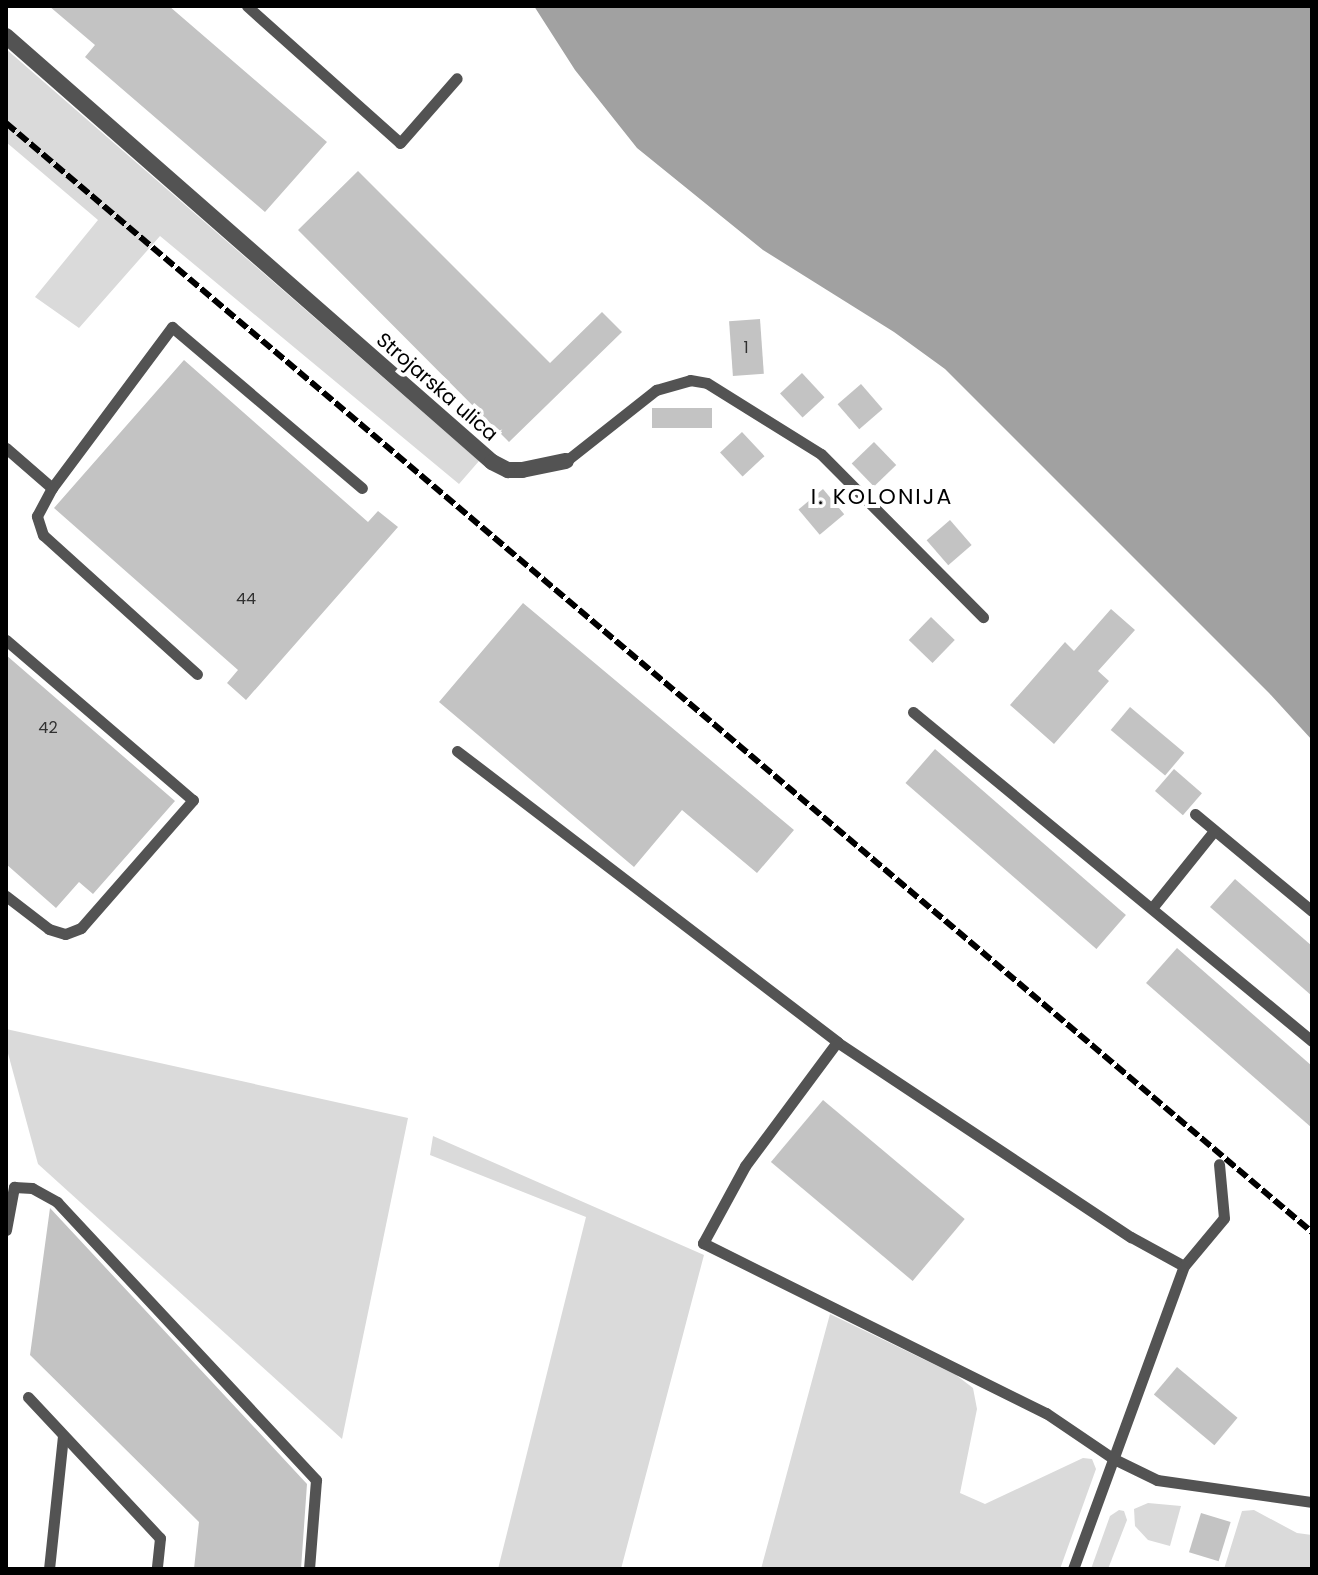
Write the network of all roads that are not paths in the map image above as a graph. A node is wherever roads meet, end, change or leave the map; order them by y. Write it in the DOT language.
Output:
graph roads {
  1 [pos="247,6"];
  2 [pos="6,36"];
  3 [pos="457,78"];
  4 [pos="6,448"];
  5 [pos="566,461"];
  6 [pos="52,488"];
  7 [pos="362,488"];
  8 [pos="983,617"];
  9 [pos="6,640"];
  10 [pos="197,674"];
  11 [pos="913,712"];
  12 [pos="457,751"];
  13 [pos="1195,814"];
  14 [pos="1214,831"];
  15 [pos="6,896"];
  16 [pos="1152,908"];
  17 [pos="1312,911"];
  18 [pos="1312,1041"];
  19 [pos="837,1042"];
  20 [pos="1219,1164"];
  21 [pos="6,1230"];
  22 [pos="1184,1266"];
  23 [pos="28,1397"];
  24 [pos="63,1436"];
  25 [pos="1114,1459"];
  26 [pos="1312,1502"];
  27 [pos="49,1569"];
  28 [pos="157,1569"];
  29 [pos="309,1569"];
  30 [pos="1073,1569"];
  1 -- 3 [label="lane"];
  2 -- 5 [label="street, Strojarska ulica"];
  4 -- 6 [label="lane"];
  5 -- 8 [label="lane, Strojarska ulica"];
  6 -- 7 [label="lane"];
  6 -- 10 [label="lane"];
  9 -- 15 [label="lane"];
  11 -- 16 [label="lane"];
  12 -- 19 [label="lane"];
  13 -- 14 [label="lane"];
  14 -- 16 [label="lane"];
  14 -- 17 [label="lane"];
  16 -- 18 [label="lane"];
  19 -- 22 [label="lane"];
  19 -- 25 [label="lane"];
  20 -- 22 [label="lane"];
  21 -- 29 [label="lane"];
  22 -- 25 [label="lane"];
  23 -- 24 [label="lane"];
  24 -- 27 [label="lane"];
  24 -- 28 [label="lane"];
  25 -- 26 [label="lane"];
  25 -- 30 [label="lane"];
}
